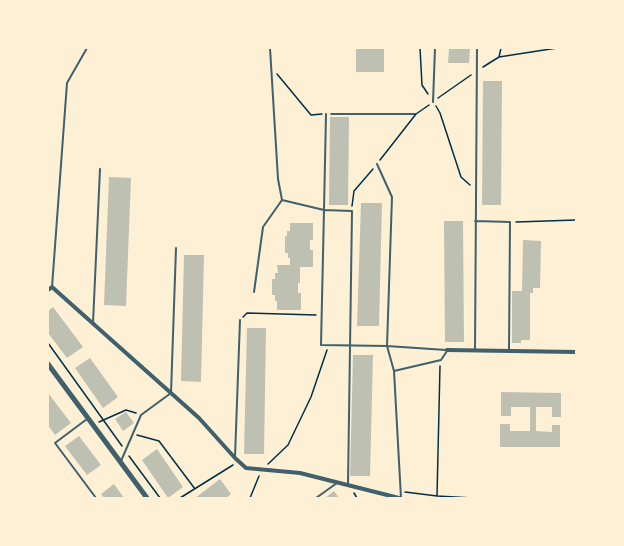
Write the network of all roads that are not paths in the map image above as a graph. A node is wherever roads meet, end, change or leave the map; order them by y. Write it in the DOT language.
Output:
graph roads {
  1 [pos="88,48"];
  2 [pos="270,48"];
  3 [pos="435,48"];
  4 [pos="477,48"];
  5 [pos="433,102"];
  6 [pos="326,114"];
  7 [pos="377,164"];
  8 [pos="100,169"];
  9 [pos="282,200"];
  10 [pos="324,210"];
  11 [pos="475,221"];
  12 [pos="176,248"];
  13 [pos="50,288"];
  14 [pos="254,292"];
  15 [pos="240,320"];
  16 [pos="93,324"];
  17 [pos="350,344"];
  18 [pos="388,346"];
  19 [pos="447,350"];
  20 [pos="475,350"];
  21 [pos="509,351"];
  22 [pos="576,352"];
  23 [pos="48,364"];
  24 [pos="394,372"];
  25 [pos="171,393"];
  26 [pos="88,418"];
  27 [pos="237,460"];
  28 [pos="120,462"];
  29 [pos="338,482"];
  30 [pos="348,485"];
  31 [pos="96,498"];
  32 [pos="147,498"];
  33 [pos="316,498"];
  34 [pos="400,498"];
  1 -- 13 [label="lane"];
  2 -- 9 [label="lane"];
  3 -- 5 [label="lane"];
  4 -- 11 [label="lane"];
  6 -- 10 [label="lane"];
  7 -- 18 [label="lane"];
  8 -- 16 [label="lane"];
  9 -- 10 [label="lane"];
  9 -- 14 [label="lane"];
  10 -- 17 [label="lane"];
  10 -- 17 [label="lane"];
  11 -- 20 [label="lane"];
  11 -- 21 [label="lane"];
  12 -- 25 [label="lane"];
  13 -- 16 [label="street"];
  15 -- 27 [label="lane"];
  16 -- 25 [label="street"];
  17 -- 18 [label="lane"];
  17 -- 30 [label="lane"];
  18 -- 19 [label="lane"];
  18 -- 24 [label="lane"];
  19 -- 20 [label="street"];
  19 -- 24 [label="lane"];
  20 -- 21 [label="street"];
  21 -- 22 [label="street"];
  23 -- 26 [label="street"];
  24 -- 34 [label="lane"];
  25 -- 27 [label="street"];
  25 -- 28 [label="lane"];
  26 -- 28 [label="street"];
  26 -- 31 [label="lane"];
  27 -- 29 [label="street"];
  28 -- 32 [label="street"];
  29 -- 30 [label="street"];
  29 -- 33 [label="lane"];
  30 -- 34 [label="street"];
}
